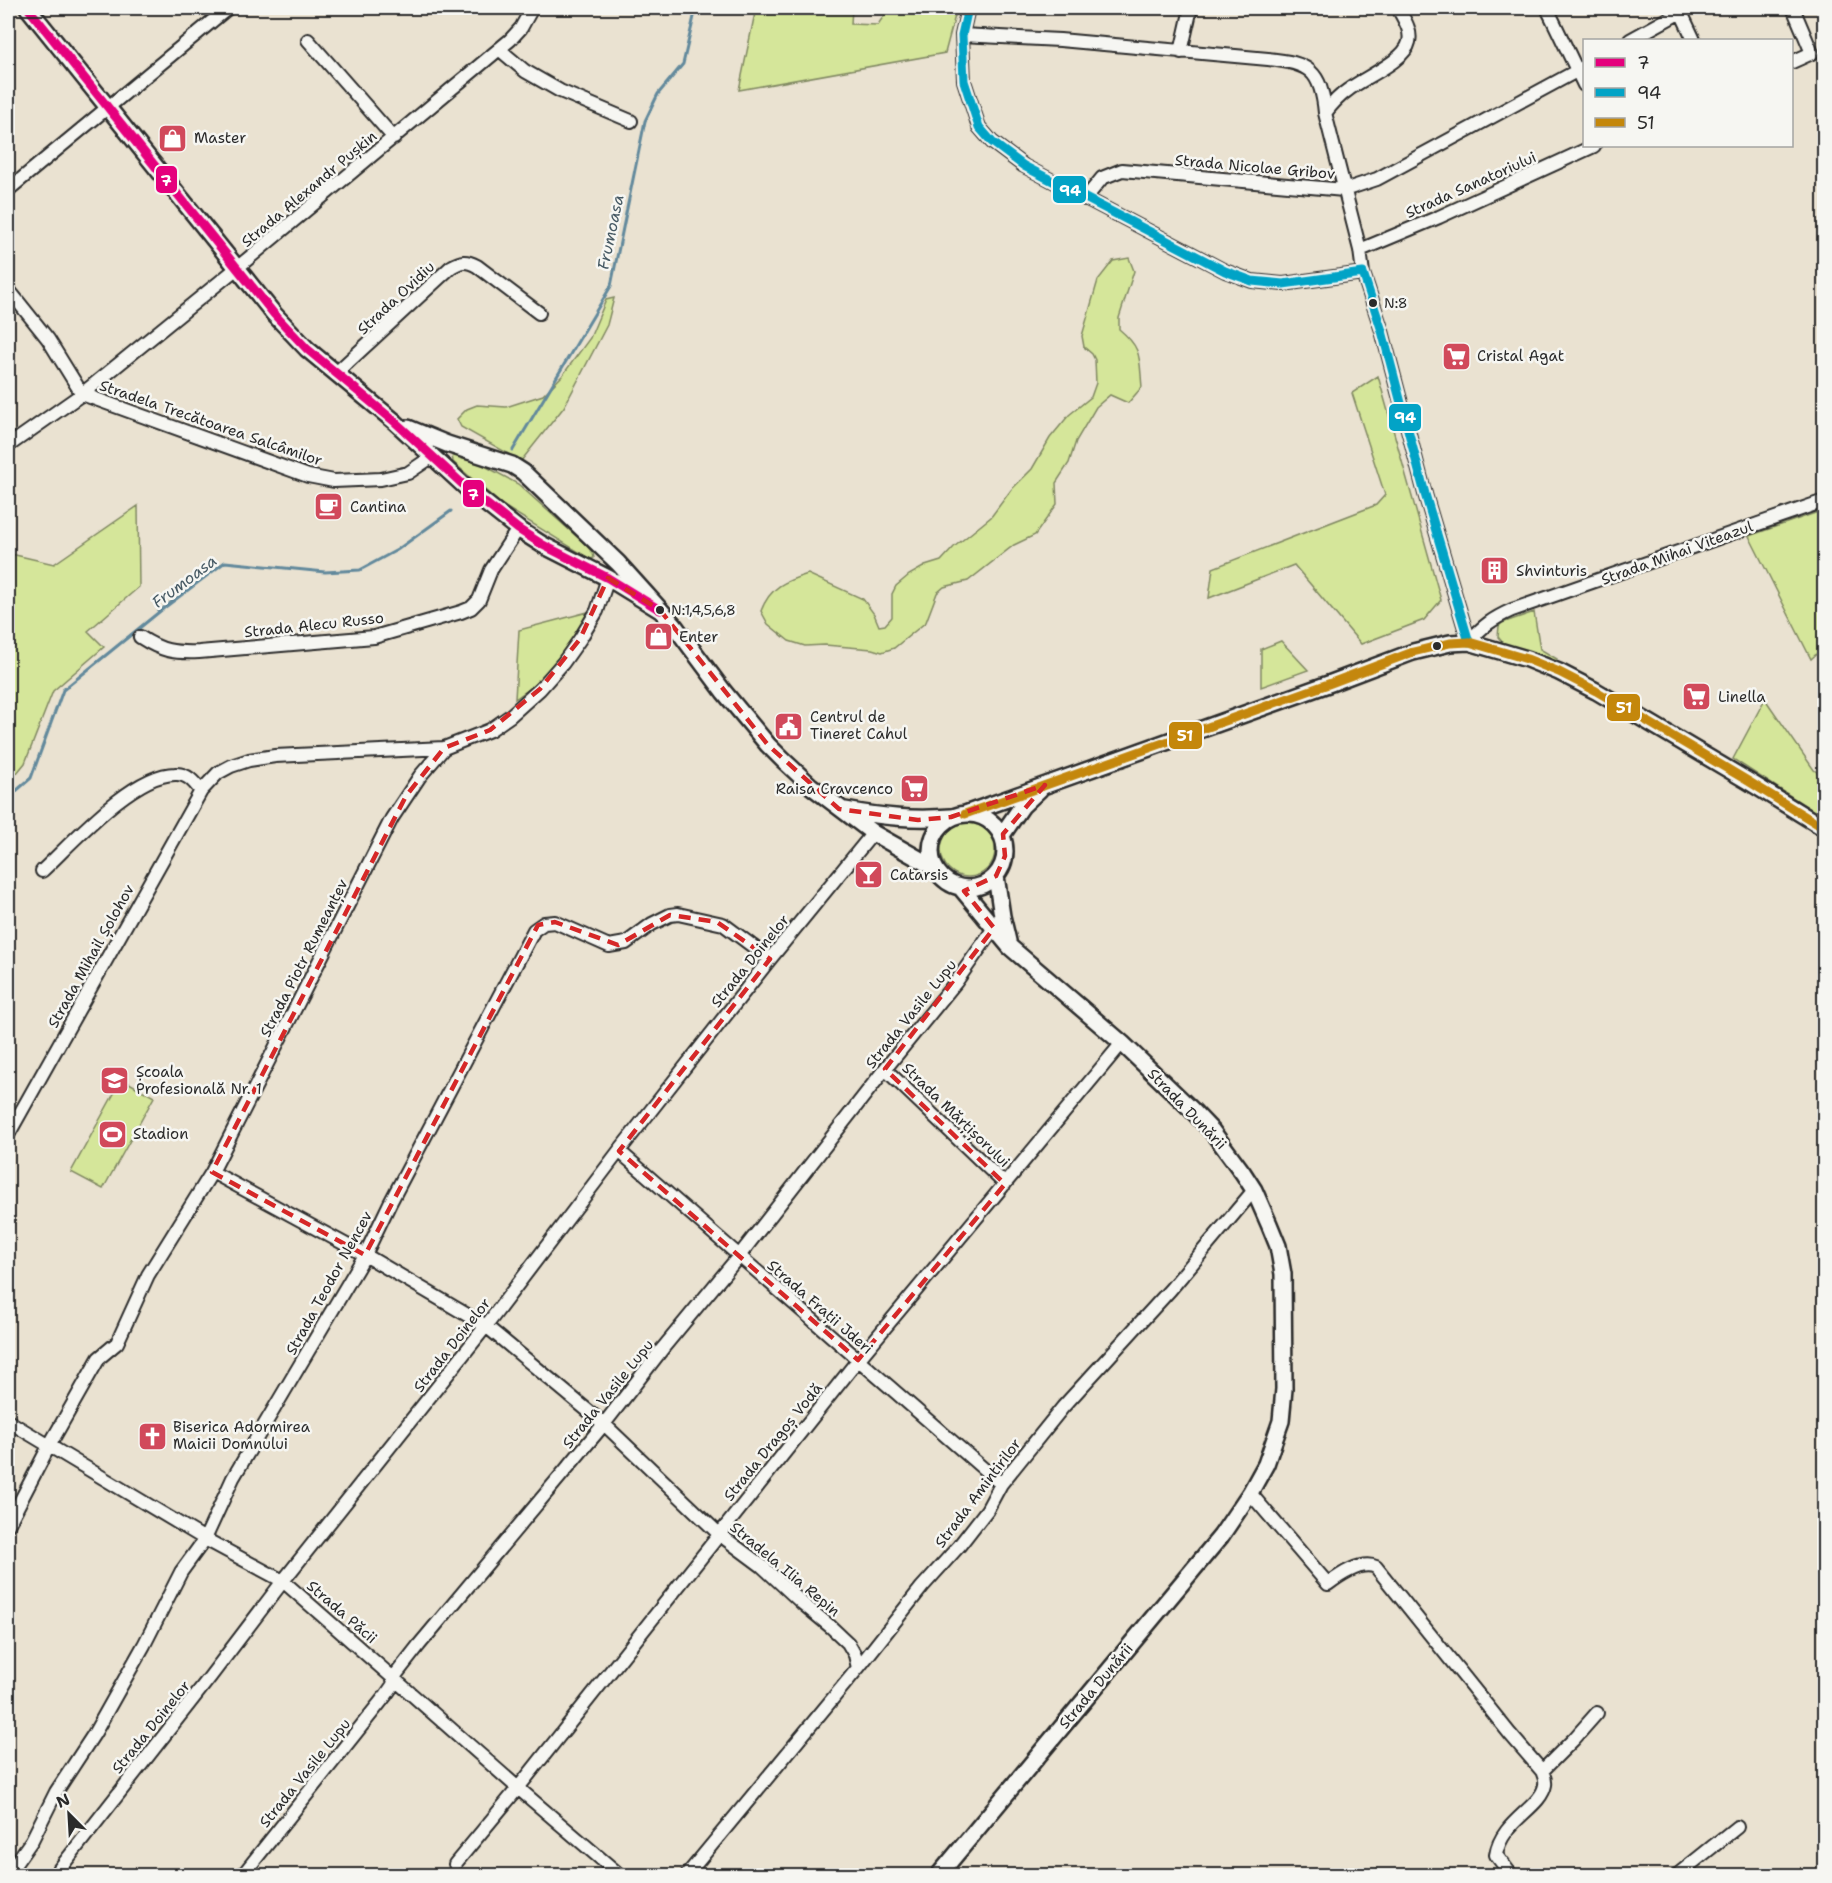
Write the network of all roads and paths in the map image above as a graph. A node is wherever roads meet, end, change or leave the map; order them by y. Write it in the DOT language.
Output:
graph roads {
  1 [pos="28,8"];
  2 [pos="228,8"];
  3 [pos="532,8"];
  4 [pos="968,8"];
  5 [pos="1191,8"];
  6 [pos="1398,8"];
  7 [pos="1547,8"];
  8 [pos="1793,8"];
  9 [pos="1682,9"];
  10 [pos="962,35"];
  11 [pos="1632,39"];
  12 [pos="1694,39"];
  13 [pos="308,40"];
  14 [pos="499,49"];
  15 [pos="1181,52"];
  16 [pos="1793,61"];
  17 [pos="1581,69"];
  18 [pos="107,106"];
  19 [pos="1325,113"];
  20 [pos="631,121"];
  21 [pos="394,138"];
  22 [pos="1592,147"];
  23 [pos="8,190"];
  24 [pos="1344,190"];
  25 [pos="1085,199"];
  26 [pos="1360,250"];
  27 [pos="237,268"];
  28 [pos="1363,273"];
  29 [pos="8,289"];
  30 [pos="539,314"];
  31 [pos="335,374"];
  32 [pos="82,393"];
  33 [pos="394,421"];
  34 [pos="8,446"];
  35 [pos="453,447"];
  36 [pos="437,460"];
  37 [pos="1824,501"];
  38 [pos="518,529"];
  39 [pos="602,548"];
  40 [pos="584,566"];
  41 [pos="609,578"];
  42 [pos="660,610"];
  43 [pos="140,637"];
  44 [pos="1469,642"];
  45 [pos="444,748"];
  46 [pos="1045,784"];
  47 [pos="201,791"];
  48 [pos="839,809"];
  49 [pos="958,816"];
  50 [pos="1824,828"];
  51 [pos="873,833"];
  52 [pos="1002,835"];
  53 [pos="935,868"];
  54 [pos="42,871"];
  55 [pos="996,876"];
  56 [pos="961,888"];
  57 [pos="994,928"];
  58 [pos="1010,947"];
  59 [pos="770,959"];
  60 [pos="1122,1043"];
  61 [pos="885,1069"];
  62 [pos="8,1135"];
  63 [pos="620,1151"];
  64 [pos="212,1173"];
  65 [pos="1005,1184"];
  66 [pos="1254,1190"];
  67 [pos="365,1255"];
  68 [pos="740,1256"];
  69 [pos="486,1326"];
  70 [pos="858,1360"];
  71 [pos="8,1421"];
  72 [pos="604,1424"];
  73 [pos="50,1446"];
  74 [pos="1000,1484"];
  75 [pos="1250,1493"];
  76 [pos="8,1525"];
  77 [pos="719,1534"];
  78 [pos="205,1539"];
  79 [pos="283,1581"];
  80 [pos="858,1668"];
  81 [pos="394,1677"];
  82 [pos="1597,1713"];
  83 [pos="1542,1771"];
  84 [pos="518,1788"];
  85 [pos="1737,1827"];
  86 [pos="455,1864"];
  87 [pos="8,1874"];
  88 [pos="54,1875"];
  89 [pos="242,1875"];
  90 [pos="621,1875"];
  91 [pos="686,1875"];
  92 [pos="938,1875"];
  93 [pos="1512,1875"];
  94 [pos="1676,1875"];
  1 -- 18 [label="main road"];
  2 -- 18 [label="street"];
  3 -- 14 [label="street, Strada Alexandr Pușkin"];
  4 -- 10 [label="street"];
  5 -- 15 [label="street"];
  6 -- 19 [label="street"];
  7 -- 17 [label="street"];
  8 -- 16 [label="street"];
  9 -- 11 [label="street"];
  9 -- 12 [label="street"];
  10 -- 15 [label="street"];
  10 -- 25 [label="street"];
  13 -- 21 [label="street"];
  14 -- 20 [label="street"];
  14 -- 21 [label="street, Strada Alexandr Pușkin"];
  15 -- 19 [label="street"];
  17 -- 24 [label="street, Strada Nicolae Gribov"];
  18 -- 23 [label="street"];
  18 -- 27 [label="main road"];
  19 -- 24 [label="street"];
  21 -- 27 [label="street, Strada Alexandr Pușkin"];
  22 -- 26 [label="street, Strada Sanatoriului"];
  24 -- 25 [label="street, Strada Nicolae Gribov"];
  24 -- 26 [label="street"];
  25 -- 28 [label="street"];
  26 -- 28 [label="street"];
  27 -- 31 [label="main road"];
  27 -- 32 [label="street, Strada Alexandr Pușkin"];
  28 -- 44 [label="street"];
  29 -- 32 [label="street"];
  30 -- 31 [label="street, Strada Ovidiu"];
  31 -- 33 [label="main road"];
  32 -- 34 [label="street, Strada Alexandr Pușkin"];
  32 -- 36 [label="street, Stradela Trecătoarea Salcâmilor"];
  33 -- 35 [label="main road"];
  33 -- 36 [label="main road"];
  35 -- 36 [label="main road"];
  35 -- 39 [label="main road"];
  36 -- 38 [label="main road"];
  37 -- 44 [label="street, Strada Mihai Viteazul"];
  38 -- 40 [label="main road"];
  38 -- 43 [label="street, Strada Alecu Russo"];
  39 -- 40 [label="main road"];
  39 -- 42 [label="main road"];
  40 -- 41 [label="main road"];
  41 -- 42 [label="main road"];
  41 -- 45 [label="street, Strada Piotr Rumeanțev"];
  42 -- 48 [label="main road"];
  44 -- 46 [label="main road"];
  44 -- 50 [label="main road"];
  45 -- 47 [label="street, Strada Mihail Șolohov"];
  45 -- 64 [label="street, Strada Piotr Rumeanțev"];
  46 -- 49 [label="main road"];
  46 -- 52 [label="main road"];
  47 -- 54 [label="street"];
  47 -- 62 [label="street, Strada Mihail Șolohov"];
  48 -- 49 [label="main road"];
  48 -- 51 [label="main road"];
  49 -- 52 [label="main road"];
  49 -- 53 [label="main road"];
  51 -- 53 [label="main road"];
  51 -- 59 [label="street, Strada Doinelor"];
  52 -- 55 [label="main road"];
  53 -- 56 [label="main road"];
  55 -- 56 [label="main road"];
  55 -- 58 [label="main road"];
  56 -- 57 [label="main road, Strada Dunării"];
  57 -- 58 [label="main road, Strada Dunării"];
  57 -- 61 [label="street, Strada Vasile Lupu"];
  58 -- 60 [label="main road, Strada Dunării"];
  59 -- 63 [label="street, Strada Doinelor"];
  59 -- 67 [label="street, Strada Teodor Nencev"];
  60 -- 65 [label="street, Strada Dragoș Vodă"];
  60 -- 66 [label="main road, Strada Dunării"];
  61 -- 65 [label="street, Strada Mărțișorului"];
  61 -- 68 [label="street, Strada Vasile Lupu"];
  63 -- 68 [label="street, Strada Frații Jderi"];
  63 -- 69 [label="street, Strada Doinelor"];
  64 -- 67 [label="street, Stradela Ilia Repin"];
  64 -- 73 [label="street, Strada Piotr Rumeanțev"];
  65 -- 70 [label="street, Strada Dragoș Vodă"];
  66 -- 74 [label="street, Strada Amintirilor"];
  66 -- 75 [label="main road, Strada Dunării"];
  67 -- 69 [label="street, Stradela Ilia Repin"];
  67 -- 78 [label="street, Strada Teodor Nencev"];
  68 -- 70 [label="street, Strada Frații Jderi"];
  68 -- 72 [label="street, Strada Vasile Lupu"];
  69 -- 72 [label="street, Stradela Ilia Repin"];
  69 -- 79 [label="street, Strada Doinelor"];
  70 -- 74 [label="street, Strada Frații Jderi"];
  70 -- 77 [label="street, Strada Dragoș Vodă"];
  71 -- 73 [label="street, Strada Păcii"];
  72 -- 77 [label="street, Stradela Ilia Repin"];
  72 -- 81 [label="street, Strada Vasile Lupu"];
  73 -- 76 [label="street, Strada Piotr Rumeanțev"];
  73 -- 78 [label="street, Strada Păcii"];
  74 -- 80 [label="street, Strada Amintirilor"];
  75 -- 83 [label="street"];
  75 -- 92 [label="main road, Strada Dunării"];
  77 -- 80 [label="street, Stradela Ilia Repin"];
  77 -- 84 [label="street, Strada Dragoș Vodă"];
  78 -- 79 [label="street, Strada Păcii"];
  78 -- 87 [label="street, Strada Teodor Nencev"];
  79 -- 81 [label="street, Strada Păcii"];
  79 -- 88 [label="street, Strada Doinelor"];
  80 -- 91 [label="street, Strada Amintirilor"];
  81 -- 84 [label="street, Strada Păcii"];
  81 -- 89 [label="street, Strada Vasile Lupu"];
  82 -- 83 [label="street"];
  83 -- 93 [label="street"];
  84 -- 86 [label="street, Strada Dragoș Vodă"];
  84 -- 90 [label="street, Strada Păcii"];
  85 -- 94 [label="street"];
}
